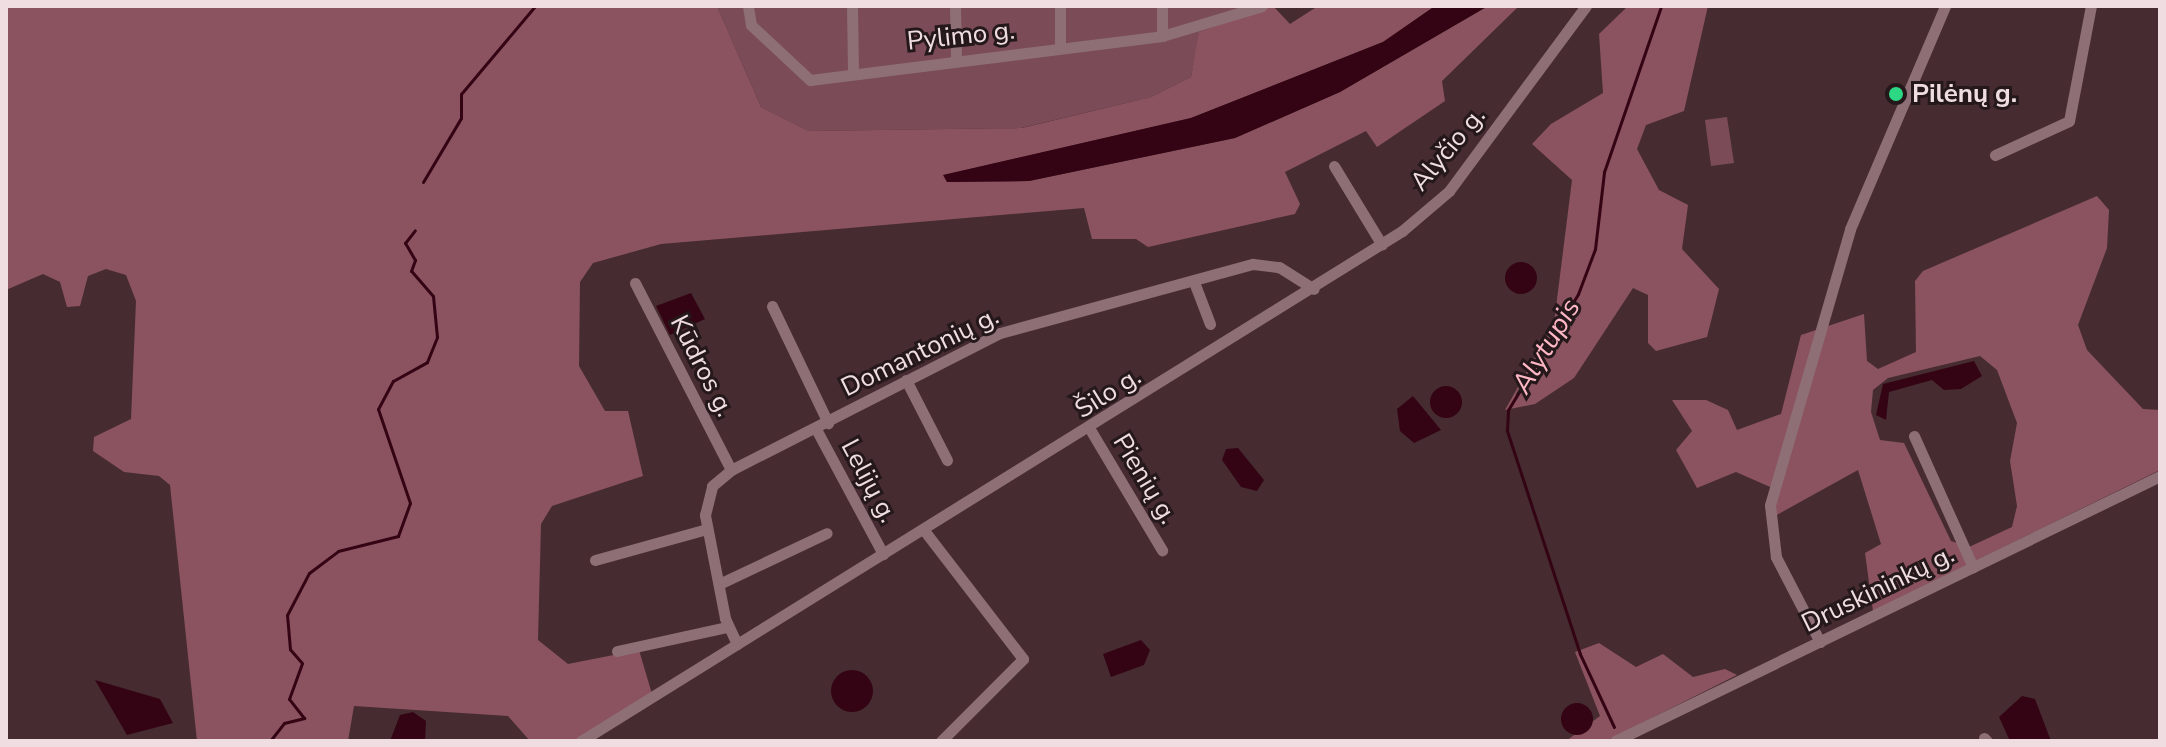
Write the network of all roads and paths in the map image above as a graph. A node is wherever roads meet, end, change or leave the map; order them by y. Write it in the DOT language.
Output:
graph roads {
  1 [pos="748,6"];
  2 [pos="852,6"];
  3 [pos="955,6"];
  4 [pos="1060,6"];
  5 [pos="1162,6"];
  6 [pos="1262,6"];
  7 [pos="1586,6"];
  8 [pos="1945,6"];
  9 [pos="2091,6"];
  10 [pos="1162,36"];
  11 [pos="1060,48"];
  12 [pos="956,57"];
  13 [pos="853,72"];
  14 [pos="1995,155"];
  15 [pos="1334,166"];
  16 [pos="1382,245"];
  17 [pos="1194,282"];
  18 [pos="635,283"];
  19 [pos="1314,289"];
  20 [pos="772,306"];
  21 [pos="1210,324"];
  22 [pos="906,380"];
  23 [pos="828,423"];
  24 [pos="816,429"];
  25 [pos="1091,431"];
  26 [pos="1914,436"];
  27 [pos="947,460"];
  28 [pos="731,470"];
  29 [pos="2160,476"];
  30 [pos="707,529"];
  31 [pos="923,529"];
  32 [pos="827,533"];
  33 [pos="1162,550"];
  34 [pos="883,554"];
  35 [pos="595,560"];
  36 [pos="1973,567"];
  37 [pos="719,584"];
  38 [pos="727,627"];
  39 [pos="1820,642"];
  40 [pos="737,644"];
  41 [pos="617,651"];
  42 [pos="581,741"];
  43 [pos="941,741"];
  44 [pos="1615,741"];
  1 -- 13 [label="street, Pylimo g."];
  2 -- 13 [label="street"];
  3 -- 12 [label="street"];
  4 -- 11 [label="street"];
  5 -- 10 [label="street"];
  6 -- 10 [label="street, Pylimo g."];
  7 -- 16 [label="street, Alyčio g."];
  8 -- 39 [label="street"];
  9 -- 14 [label="street"];
  10 -- 11 [label="street, Pylimo g."];
  11 -- 12 [label="street, Pylimo g."];
  12 -- 13 [label="street, Pylimo g."];
  15 -- 16 [label="street"];
  16 -- 19 [label="street, Alyčio g."];
  17 -- 19 [label="street, Domantonių g."];
  17 -- 21 [label="street"];
  17 -- 22 [label="street, Domantonių g."];
  18 -- 28 [label="street, Kūdros g."];
  19 -- 25 [label="street, Šilo g."];
  20 -- 23 [label="street, Lelijų g."];
  22 -- 23 [label="street, Domantonių g."];
  22 -- 27 [label="street"];
  23 -- 24 [label="street, Domantonių g."];
  24 -- 28 [label="street, Domantonių g."];
  24 -- 34 [label="street, Lelijų g."];
  25 -- 31 [label="street, Šilo g."];
  25 -- 33 [label="street, Pienių g."];
  26 -- 36 [label="street"];
  28 -- 30 [label="street, Domantonių g."];
  29 -- 36 [label="street, Druskininkų g."];
  30 -- 35 [label="street"];
  30 -- 37 [label="street, Domantonių g."];
  31 -- 34 [label="street, Šilo g."];
  31 -- 43 [label="street"];
  32 -- 37 [label="street"];
  34 -- 40 [label="street, Šilo g."];
  36 -- 39 [label="street, Druskininkų g."];
  37 -- 38 [label="street, Domantonių g."];
  38 -- 40 [label="street, Domantonių g."];
  38 -- 41 [label="street"];
  39 -- 44 [label="street, Druskininkų g."];
  40 -- 42 [label="street, Šilo g."];
}
